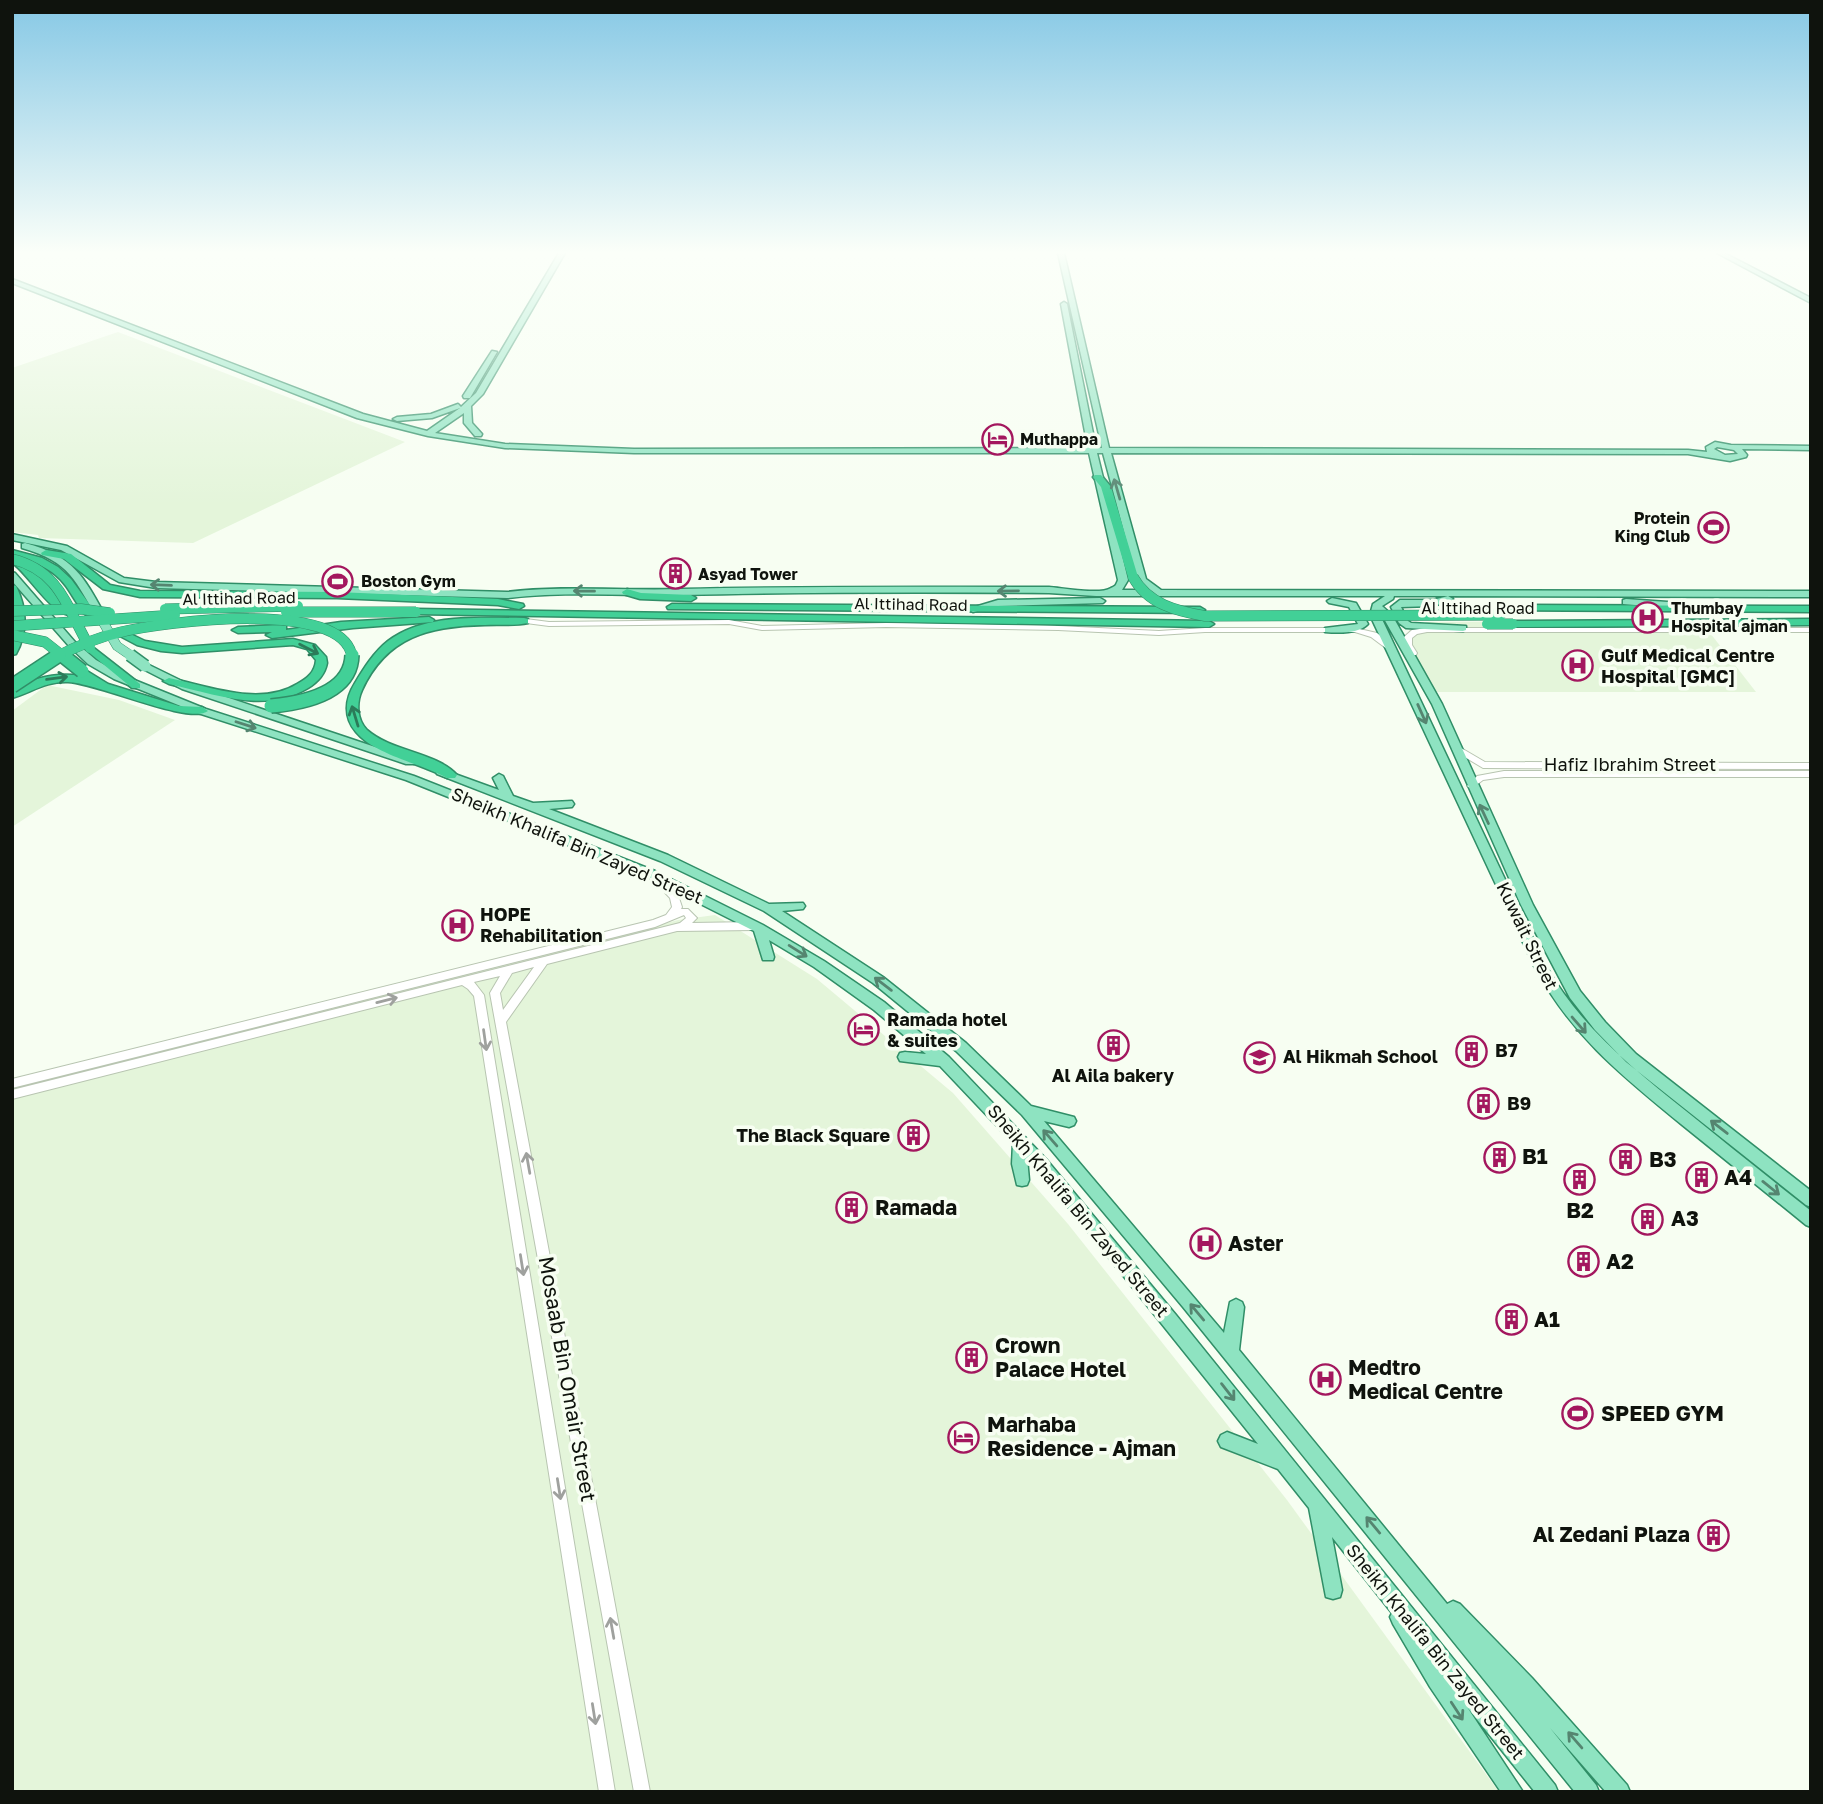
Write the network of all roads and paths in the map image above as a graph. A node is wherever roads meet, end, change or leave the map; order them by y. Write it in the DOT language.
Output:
graph roads {
  1 [pos="157,337"];
  2 [pos="178,337"];
  3 [pos="503,337"];
  4 [pos="513,337"];
  5 [pos="1072,337"];
  6 [pos="1081,337"];
  7 [pos="185,348"];
  8 [pos="231,357"];
  9 [pos="1077,362"];
  10 [pos="1091,380"];
  11 [pos="463,406"];
  12 [pos="397,419"];
  13 [pos="430,430"];
  14 [pos="1102,433"];
  15 [pos="478,434"];
  16 [pos="1091,436"];
  17 [pos="1710,446"];
  18 [pos="1733,446"];
  19 [pos="1063,448"];
  20 [pos="1093,448"];
  21 [pos="1105,448"];
  22 [pos="1138,448"];
  23 [pos="1811,451"];
  24 [pos="1718,455"];
  25 [pos="1742,457"];
  26 [pos="1096,463"];
  27 [pos="1110,464"];
  28 [pos="1098,477"];
  29 [pos="12,537"];
  30 [pos="12,543"];
  31 [pos="46,553"];
  32 [pos="12,557"];
  33 [pos="12,575"];
  34 [pos="1133,581"];
  35 [pos="12,588"];
  36 [pos="627,592"];
  37 [pos="1072,592"];
  38 [pos="1108,593"];
  39 [pos="1159,593"];
  40 [pos="1181,594"];
  41 [pos="1626,594"];
  42 [pos="1811,594"];
  43 [pos="1350,597"];
  44 [pos="1390,597"];
  45 [pos="1314,598"];
  46 [pos="1448,599"];
  47 [pos="1010,603"];
  48 [pos="1658,603"];
  49 [pos="1201,604"];
  50 [pos="1376,606"];
  51 [pos="520,607"];
  52 [pos="974,608"];
  53 [pos="1811,608"];
  54 [pos="416,609"];
  55 [pos="1716,609"];
  56 [pos="12,611"];
  57 [pos="749,612"];
  58 [pos="1501,612"];
  59 [pos="530,617"];
  60 [pos="108,618"];
  61 [pos="12,620"];
  62 [pos="1077,621"];
  63 [pos="222,622"];
  64 [pos="1811,622"];
  65 [pos="1705,623"];
  66 [pos="1635,624"];
  67 [pos="350,625"];
  68 [pos="12,626"];
  69 [pos="775,628"];
  70 [pos="1463,628"];
  71 [pos="1612,628"];
  72 [pos="1328,630"];
  73 [pos="1811,630"];
  74 [pos="1188,631"];
  75 [pos="124,634"];
  76 [pos="12,635"];
  77 [pos="72,650"];
  78 [pos="12,652"];
  79 [pos="1394,652"];
  80 [pos="1404,673"];
  81 [pos="1422,677"];
  82 [pos="170,681"];
  83 [pos="12,686"];
  84 [pos="104,686"];
  85 [pos="135,686"];
  86 [pos="206,694"];
  87 [pos="12,695"];
  88 [pos="1434,698"];
  89 [pos="202,711"];
  90 [pos="1455,748"];
  91 [pos="1483,765"];
  92 [pos="1811,766"];
  93 [pos="1811,774"];
  94 [pos="451,775"];
  95 [pos="1492,775"];
  96 [pos="499,778"];
  97 [pos="1471,786"];
  98 [pos="509,799"];
  99 [pos="568,804"];
  100 [pos="530,808"];
  101 [pos="1478,834"];
  102 [pos="1503,856"];
  103 [pos="651,874"];
  104 [pos="1497,876"];
  105 [pos="1527,905"];
  106 [pos="800,906"];
  107 [pos="768,908"];
  108 [pos="670,916"];
  109 [pos="677,927"];
  110 [pos="757,927"];
  111 [pos="768,957"];
  112 [pos="544,961"];
  113 [pos="508,970"];
  114 [pos="462,981"];
  115 [pos="495,993"];
  116 [pos="478,995"];
  117 [pos="501,1021"];
  118 [pos="905,1057"];
  119 [pos="944,1061"];
  120 [pos="12,1084"];
  121 [pos="12,1095"];
  122 [pos="1027,1111"];
  123 [pos="1069,1121"];
  124 [pos="1020,1139"];
  125 [pos="1022,1180"];
  126 [pos="1811,1200"];
  127 [pos="1811,1220"];
  128 [pos="1236,1307"];
  129 [pos="1230,1352"];
  130 [pos="1227,1441"];
  131 [pos="1284,1462"];
  132 [pos="1318,1505"];
  133 [pos="1417,1577"];
  134 [pos="1385,1589"];
  135 [pos="1333,1590"];
  136 [pos="607,1792"];
  137 [pos="642,1792"];
  138 [pos="1513,1792"];
  139 [pos="1548,1792"];
  140 [pos="1589,1792"];
  141 [pos="1619,1792"];
  1 -- 7 [label="main road"];
  2 -- 8 [label="main road"];
  3 -- 11 [label="main road"];
  4 -- 11 [label="main road"];
  5 -- 9 [label="main road"];
  6 -- 10 [label="main road"];
  7 -- 8 [label="main road"];
  7 -- 13 [label="main road"];
  8 -- 12 [label="main road"];
  9 -- 10 [label="main road"];
  9 -- 16 [label="main road"];
  10 -- 14 [label="main road"];
  11 -- 12 [label="main road"];
  11 -- 13 [label="main road"];
  11 -- 15 [label="main road"];
  12 -- 13 [label="main road"];
  13 -- 15 [label="main road"];
  13 -- 19 [label="main road"];
  14 -- 21 [label="main road"];
  14 -- 22 [label="main road"];
  15 -- 19 [label="main road"];
  16 -- 19 [label="main road"];
  16 -- 20 [label="main road"];
  17 -- 18 [label="main road"];
  17 -- 22 [label="main road"];
  17 -- 24 [label="main road"];
  18 -- 23 [label="main road"];
  18 -- 25 [label="main road"];
  19 -- 20 [label="main road"];
  19 -- 26 [label="main road"];
  20 -- 21 [label="main road"];
  20 -- 26 [label="main road"];
  21 -- 22 [label="main road"];
  21 -- 27 [label="main road"];
  22 -- 24 [label="main road"];
  22 -- 27 [label="main road"];
  23 -- 25 [label="main road"];
  24 -- 25 [label="main road"];
  26 -- 28 [label="main road"];
  34 -- 27 [label="main road, one-way"];
  28 -- 34 [label="highway"];
  36 -- 29 [label="main road, one-way"];
  30 -- 31 [label="main road, Sheikh Khalifa Bin Zayed Street"];
  31 -- 51 [label="highway"];
  31 -- 60 [label="main road, Sheikh Khalifa Bin Zayed Street"];
  32 -- 60 [label="highway"];
  32 -- 75 [label="highway"];
  32 -- 85 [label="highway, bridge"];
  33 -- 85 [label="main road, Sheikh Khalifa Bin Zayed Street"];
  34 -- 38 [label="main road"];
  34 -- 39 [label="main road"];
  34 -- 58 [label="highway, bridge"];
  35 -- 78 [label="highway"];
  37 -- 36 [label="main road, one-way"];
  36 -- 57 [label="highway"];
  37 -- 38 [label="main road"];
  37 -- 47 [label="main road"];
  38 -- 39 [label="main road"];
  39 -- 40 [label="main road"];
  40 -- 41 [label="main road"];
  40 -- 49 [label="main road"];
  41 -- 42 [label="main road"];
  41 -- 48 [label="main road"];
  43 -- 44 [label="main road"];
  43 -- 45 [label="main road"];
  43 -- 50 [label="main road"];
  44 -- 46 [label="main road"];
  44 -- 50 [label="main road"];
  45 -- 49 [label="main road"];
  45 -- 72 [label="main road"];
  46 -- 48 [label="main road"];
  46 -- 70 [label="main road"];
  47 -- 49 [label="main road"];
  47 -- 52 [label="main road"];
  48 -- 55 [label="main road"];
  49 -- 52 [label="highway, Al Ittihad Road"];
  49 -- 58 [label="highway, Al Ittihad Road"];
  50 -- 79 [label="main road, Kuwait Street"];
  50 -- 81 [label="main road, Kuwait Street"];
  51 -- 54 [label="highway, Al Ittihad Road"];
  51 -- 57 [label="highway, Al Ittihad Road"];
  52 -- 57 [label="highway, Al Ittihad Road"];
  53 -- 55 [label="highway, Al Ittihad Road"];
  54 -- 59 [label="highway, Al Ittihad Road"];
  54 -- 60 [label="highway, Al Ittihad Road, bridge"];
  55 -- 58 [label="highway, Al Ittihad Road"];
  56 -- 60 [label="highway, bridge"];
  57 -- 59 [label="highway, Al Ittihad Road"];
  57 -- 62 [label="highway, Al Ittihad Road"];
  57 -- 69 [label="highway"];
  58 -- 65 [label="highway"];
  59 -- 67 [label="highway"];
  59 -- 69 [label="street"];
  94 -- 59 [label="highway, one-way"];
  60 -- 61 [label="highway, Al Ittihad Road, bridge"];
  60 -- 63 [label="highway, bridge"];
  60 -- 68 [label="highway, Al Ittihad Road, bridge"];
  60 -- 82 [label="main road, Sheikh Khalifa Bin Zayed Street, bridge"];
  62 -- 66 [label="highway, Al Ittihad Road, bridge"];
  62 -- 74 [label="highway"];
  63 -- 77 [label="highway, bridge"];
  63 -- 86 [label="highway, bridge"];
  64 -- 65 [label="highway, Al Ittihad Road"];
  65 -- 66 [label="highway, Al Ittihad Road"];
  66 -- 71 [label="highway"];
  67 -- 75 [label="highway"];
  67 -- 77 [label="highway, bridge"];
  69 -- 74 [label="street"];
  70 -- 71 [label="street"];
  70 -- 81 [label="street"];
  71 -- 73 [label="street"];
  72 -- 74 [label="street"];
  72 -- 79 [label="street"];
  75 -- 82 [label="highway, one-way"];
  76 -- 84 [label="highway, bridge"];
  77 -- 83 [label="highway, bridge"];
  79 -- 80 [label="main road, Kuwait Street"];
  80 -- 88 [label="main road"];
  80 -- 101 [label="main road, Kuwait Street, one-way"];
  81 -- 88 [label="main road, Kuwait Street"];
  82 -- 86 [label="main road, Sheikh Khalifa Bin Zayed Street"];
  87 -- 84 [label="highway, one-way"];
  84 -- 89 [label="highway"];
  85 -- 89 [label="main road, Sheikh Khalifa Bin Zayed Street"];
  86 -- 94 [label="main road, Sheikh Khalifa Bin Zayed Street"];
  88 -- 90 [label="main road, Kuwait Street"];
  89 -- 103 [label="main road, Sheikh Khalifa Bin Zayed Street, one-way"];
  90 -- 91 [label="street"];
  90 -- 97 [label="main road, Kuwait Street"];
  91 -- 92 [label="street, Hafiz Ibrahim Street"];
  91 -- 95 [label="street"];
  93 -- 95 [label="street, Hafiz Ibrahim Street"];
  94 -- 98 [label="main road, Sheikh Khalifa Bin Zayed Street"];
  95 -- 97 [label="street, Hafiz Ibrahim Street"];
  96 -- 98 [label="main road"];
  102 -- 97 [label="main road, Kuwait Street, one-way"];
  98 -- 100 [label="main road, Sheikh Khalifa Bin Zayed Street"];
  99 -- 100 [label="main road"];
  100 -- 107 [label="main road, Sheikh Khalifa Bin Zayed Street"];
  101 -- 102 [label="main road"];
  101 -- 104 [label="main road, Kuwait Street"];
  102 -- 105 [label="main road, Kuwait Street"];
  103 -- 108 [label="street"];
  103 -- 110 [label="main road, Sheikh Khalifa Bin Zayed Street"];
  104 -- 105 [label="main road"];
  104 -- 127 [label="main road, Kuwait Street, one-way"];
  126 -- 105 [label="main road, Kuwait Street, one-way"];
  106 -- 107 [label="main road"];
  122 -- 107 [label="main road, Sheikh Khalifa Bin Zayed Street, one-way"];
  108 -- 109 [label="street"];
  108 -- 120 [label="street"];
  109 -- 110 [label="street"];
  109 -- 112 [label="street"];
  110 -- 111 [label="main road"];
  110 -- 119 [label="main road, Sheikh Khalifa Bin Zayed Street, one-way"];
  112 -- 113 [label="street"];
  112 -- 117 [label="street"];
  113 -- 114 [label="street"];
  113 -- 115 [label="street"];
  114 -- 116 [label="street"];
  121 -- 114 [label="street, one-way"];
  115 -- 116 [label="street"];
  115 -- 117 [label="street, Mosaab Bin Omair Street"];
  116 -- 136 [label="street, Mosaab Bin Omair Street, one-way"];
  137 -- 117 [label="street, Mosaab Bin Omair Street, one-way"];
  118 -- 119 [label="main road"];
  119 -- 124 [label="main road, Sheikh Khalifa Bin Zayed Street"];
  122 -- 123 [label="main road"];
  129 -- 122 [label="main road, Sheikh Khalifa Bin Zayed Street, one-way"];
  124 -- 125 [label="main road"];
  124 -- 131 [label="main road, Sheikh Khalifa Bin Zayed Street, one-way"];
  128 -- 129 [label="main road"];
  133 -- 129 [label="main road, Sheikh Khalifa Bin Zayed Street, one-way"];
  130 -- 131 [label="main road"];
  131 -- 132 [label="main road, Sheikh Khalifa Bin Zayed Street"];
  132 -- 134 [label="main road, Sheikh Khalifa Bin Zayed Street"];
  132 -- 135 [label="main road"];
  133 -- 140 [label="main road, Sheikh Khalifa Bin Zayed Street"];
  141 -- 133 [label="main road, one-way"];
  134 -- 138 [label="main road, one-way"];
  134 -- 139 [label="main road, Sheikh Khalifa Bin Zayed Street"];
}
